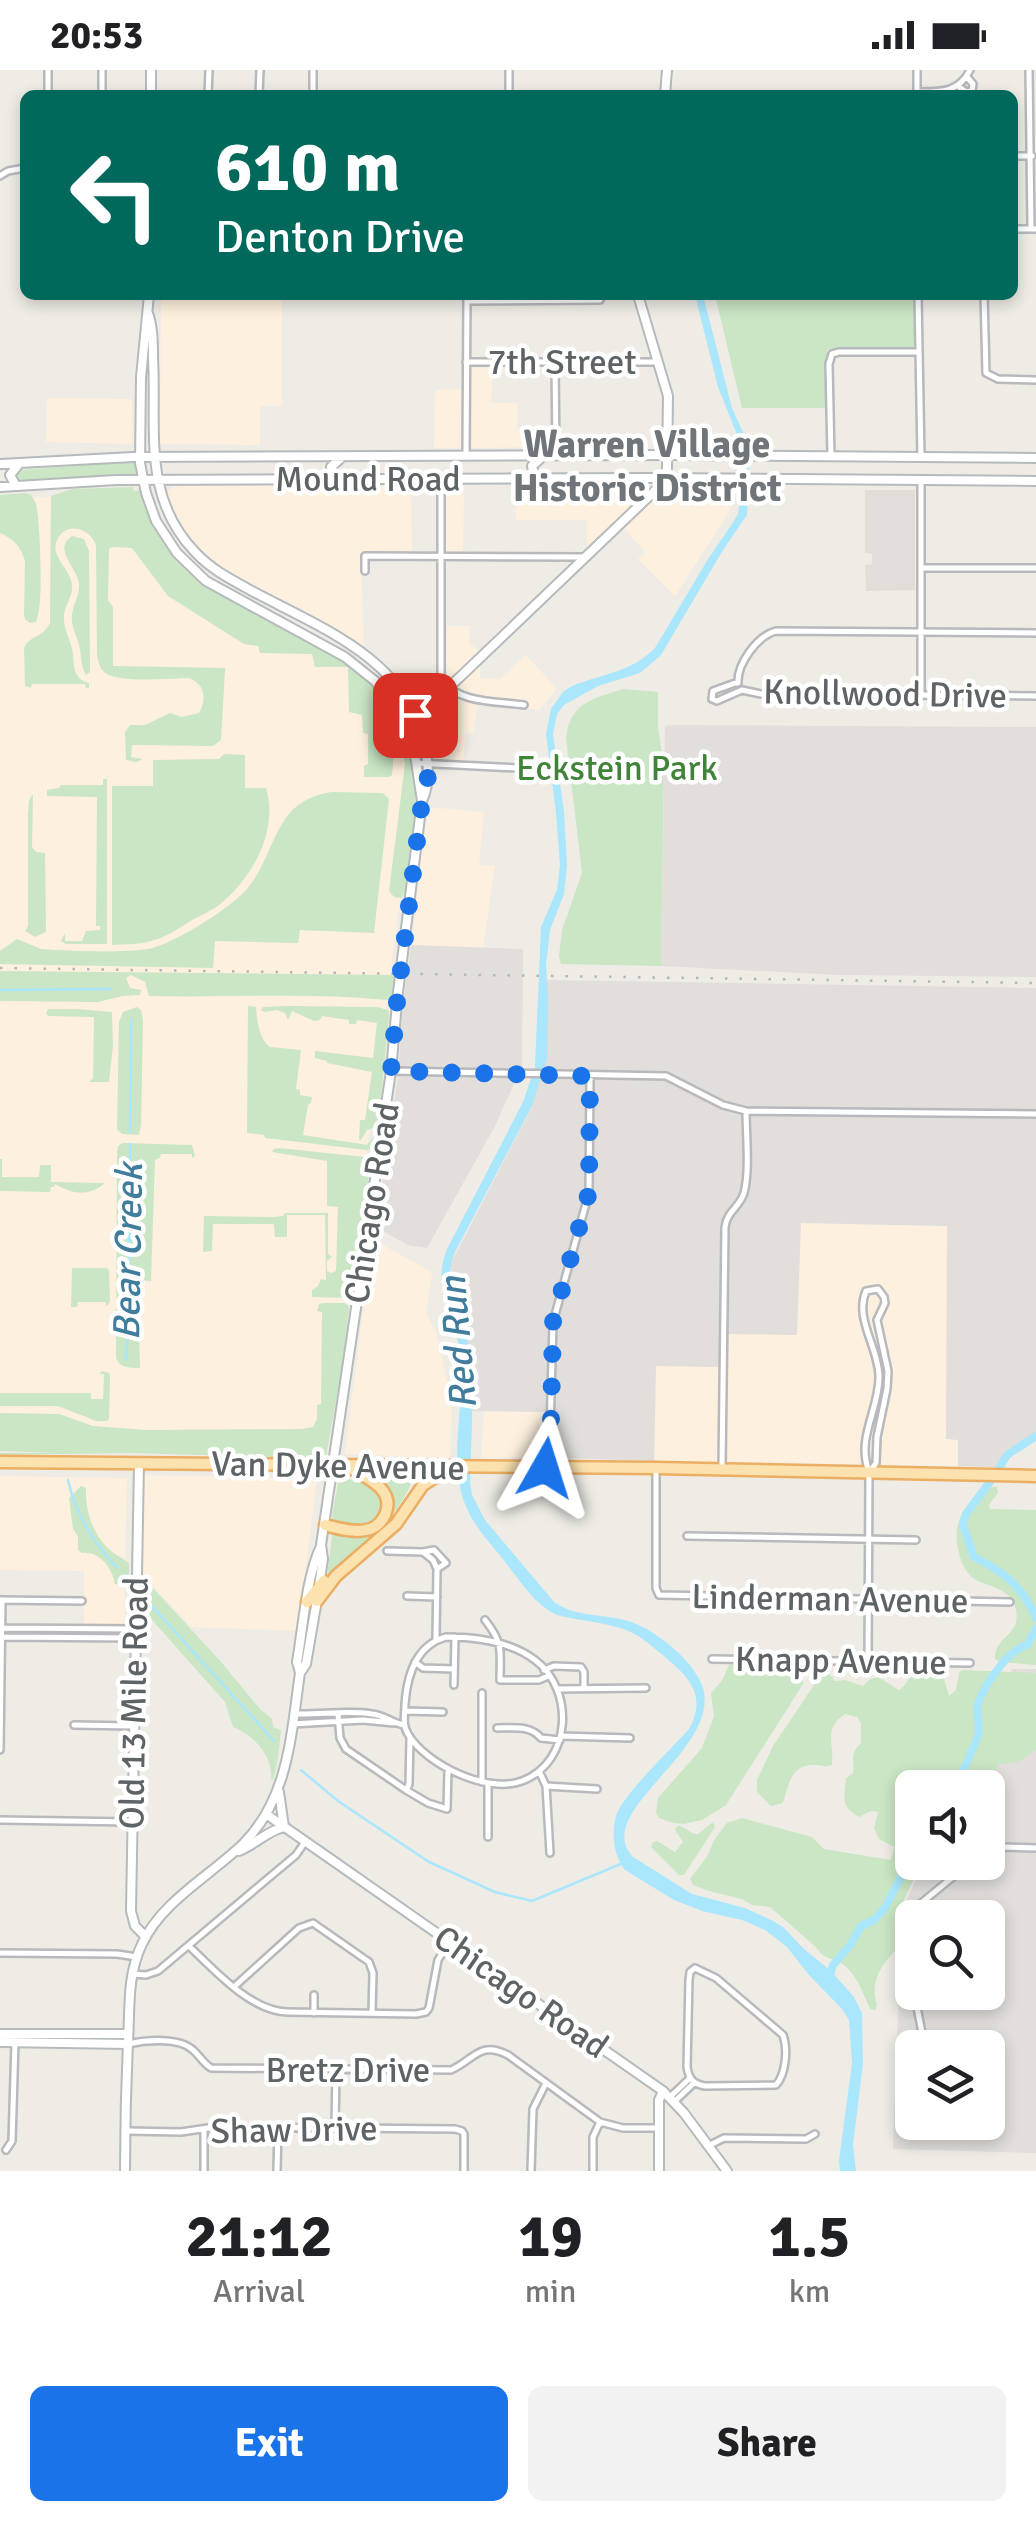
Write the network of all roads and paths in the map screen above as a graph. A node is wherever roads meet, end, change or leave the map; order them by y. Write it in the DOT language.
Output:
graph roads {
  1 [pos="1029,70"];
  2 [pos="968,74"];
  3 [pos="1033,80"];
  4 [pos="958,86"];
  5 [pos="949,90"];
  6 [pos="963,90"];
  7 [pos="1018,156"];
  8 [pos="1032,156"];
  9 [pos="1034,229"];
  10 [pos="148,300"];
  11 [pos="467,300"];
  12 [pos="639,300"];
  13 [pos="918,300"];
  14 [pos="984,300"];
  15 [pos="148,313"];
  16 [pos="919,352"];
  17 [pos="466,362"];
  18 [pos="658,362"];
  19 [pos="555,363"];
  20 [pos="1036,380"];
  21 [pos="140,381"];
  22 [pos="154,408"];
  23 [pos="668,455"];
  24 [pos="154,456"];
  25 [pos="287,456"];
  26 [pos="345,456"];
  27 [pos="466,456"];
  28 [pos="482,456"];
  29 [pos="551,456"];
  30 [pos="832,456"];
  31 [pos="140,457"];
  32 [pos="922,457"];
  33 [pos="1025,458"];
  34 [pos="1036,458"];
  35 [pos="23,462"];
  36 [pos="0,464"];
  37 [pos="666,478"];
  38 [pos="284,479"];
  39 [pos="334,479"];
  40 [pos="441,479"];
  41 [pos="478,479"];
  42 [pos="535,479"];
  43 [pos="142,480"];
  44 [pos="157,480"];
  45 [pos="921,480"];
  46 [pos="1024,481"];
  47 [pos="1036,482"];
  48 [pos="16,486"];
  49 [pos="0,488"];
  50 [pos="186,542"];
  51 [pos="173,548"];
  52 [pos="442,555"];
  53 [pos="587,557"];
  54 [pos="921,568"];
  55 [pos="1036,568"];
  56 [pos="365,571"];
  57 [pos="300,617"];
  58 [pos="291,628"];
  59 [pos="921,632"];
  60 [pos="1036,633"];
  61 [pos="388,675"];
  62 [pos="738,682"];
  63 [pos="448,689"];
  64 [pos="742,690"];
  65 [pos="921,695"];
  66 [pos="1036,696"];
  67 [pos="390,700"];
  68 [pos="524,704"];
  69 [pos="413,710"];
  70 [pos="406,728"];
  71 [pos="416,764"];
  72 [pos="427,764"];
  73 [pos="538,769"];
  74 [pos="422,801"];
  75 [pos="391,1071"];
  76 [pos="590,1076"];
  77 [pos="746,1111"];
  78 [pos="1036,1114"];
  79 [pos="885,1354"];
  80 [pos="876,1357"];
  81 [pos="887,1389"];
  82 [pos="878,1391"];
  83 [pos="866,1431"];
  84 [pos="878,1432"];
  85 [pos="0,1462"];
  86 [pos="138,1464"];
  87 [pos="334,1467"];
  88 [pos="349,1467"];
  89 [pos="418,1468"];
  90 [pos="449,1468"];
  91 [pos="550,1468"];
  92 [pos="656,1468"];
  93 [pos="722,1470"];
  94 [pos="869,1472"];
  95 [pos="1036,1476"];
  96 [pos="324,1525"];
  97 [pos="687,1536"];
  98 [pos="868,1539"];
  99 [pos="916,1540"];
  100 [pos="322,1545"];
  101 [pos="387,1550"];
  102 [pos="320,1585"];
  103 [pos="407,1596"];
  104 [pos="437,1596"];
  105 [pos="1,1600"];
  106 [pos="869,1600"];
  107 [pos="82,1601"];
  108 [pos="312,1601"];
  109 [pos="1010,1602"];
  110 [pos="485,1620"];
  111 [pos="1,1628"];
  112 [pos="136,1634"];
  113 [pos="0,1637"];
  114 [pos="455,1637"];
  115 [pos="436,1640"];
  116 [pos="500,1644"];
  117 [pos="712,1658"];
  118 [pos="868,1660"];
  119 [pos="415,1662"];
  120 [pos="970,1663"];
  121 [pos="454,1668"];
  122 [pos="546,1673"];
  123 [pos="500,1680"];
  124 [pos="454,1686"];
  125 [pos="584,1687"];
  126 [pos="494,1688"];
  127 [pos="556,1688"];
  128 [pos="646,1688"];
  129 [pos="482,1693"];
  130 [pos="405,1710"];
  131 [pos="443,1712"];
  132 [pos="338,1713"];
  133 [pos="294,1714"];
  134 [pos="339,1722"];
  135 [pos="292,1724"];
  136 [pos="400,1724"];
  137 [pos="74,1726"];
  138 [pos="134,1726"];
  139 [pos="497,1728"];
  140 [pos="410,1738"];
  141 [pos="560,1738"];
  142 [pos="630,1738"];
  143 [pos="0,1750"];
  144 [pos="448,1769"];
  145 [pos="539,1771"];
  146 [pos="485,1783"];
  147 [pos="546,1786"];
  148 [pos="279,1787"];
  149 [pos="597,1789"];
  150 [pos="406,1790"];
  151 [pos="266,1814"];
  152 [pos="0,1820"];
  153 [pos="132,1822"];
  154 [pos="284,1827"];
  155 [pos="488,1837"];
  156 [pos="305,1842"];
  157 [pos="1005,1847"];
  158 [pos="1036,1848"];
  159 [pos="235,1851"];
  160 [pos="550,1853"];
  161 [pos="949,1880"];
  162 [pos="925,1900"];
  163 [pos="146,1937"];
  164 [pos="449,1942"];
  165 [pos="189,1946"];
  166 [pos="0,1954"];
  167 [pos="136,1957"];
  168 [pos="132,1974"];
  169 [pos="235,1986"];
  170 [pos="314,1996"];
  171 [pos="314,2013"];
  172 [pos="372,2013"];
  173 [pos="0,2034"];
  174 [pos="128,2034"];
  175 [pos="15,2038"];
  176 [pos="71,2038"];
  177 [pos="0,2042"];
  178 [pos="133,2043"];
  179 [pos="336,2070"];
  180 [pos="692,2080"];
  181 [pos="546,2083"];
  182 [pos="669,2097"];
  183 [pos="600,2122"];
  184 [pos="278,2128"];
  185 [pos="335,2128"];
  186 [pos="658,2128"];
  187 [pos="204,2129"];
  188 [pos="125,2131"];
  189 [pos="815,2134"];
  190 [pos="708,2146"];
  191 [pos="6,2150"];
  192 [pos="124,2171"];
  193 [pos="204,2171"];
  194 [pos="277,2171"];
  195 [pos="464,2171"];
  196 [pos="530,2171"];
  197 [pos="593,2171"];
  198 [pos="659,2171"];
  199 [pos="726,2171"];
  1 -- 3 [label="street"];
  2 -- 4 [label="street"];
  3 -- 8 [label="street"];
  4 -- 5 [label="street"];
  4 -- 6 [label="street"];
  7 -- 8 [label="street"];
  8 -- 9 [label="street"];
  10 -- 15 [label="main road"];
  11 -- 17 [label="street"];
  12 -- 18 [label="main road"];
  13 -- 16 [label="street"];
  14 -- 20 [label="street"];
  15 -- 21 [label="main road"];
  15 -- 22 [label="main road"];
  16 -- 30 [label="street"];
  16 -- 32 [label="street"];
  17 -- 19 [label="street, 7th Street"];
  17 -- 27 [label="street"];
  18 -- 19 [label="street, 7th Street"];
  18 -- 23 [label="main road"];
  19 -- 29 [label="street"];
  21 -- 22 [label="main road"];
  21 -- 31 [label="main road"];
  22 -- 24 [label="main road"];
  23 -- 29 [label="main road, Mound Road"];
  23 -- 30 [label="main road, Mound Road"];
  23 -- 37 [label="main road"];
  24 -- 25 [label="main road, Mound Road"];
  24 -- 31 [label="main road, Mound Road"];
  24 -- 44 [label="main road"];
  25 -- 26 [label="main road, Mound Road"];
  25 -- 38 [label="main road"];
  26 -- 27 [label="main road, Mound Road"];
  26 -- 39 [label="main road"];
  27 -- 28 [label="main road, Mound Road"];
  28 -- 29 [label="main road, Mound Road"];
  28 -- 41 [label="main road"];
  29 -- 42 [label="main road"];
  30 -- 32 [label="main road, Mound Road"];
  31 -- 35 [label="main road, Mound Road"];
  31 -- 43 [label="main road"];
  32 -- 33 [label="main road, Mound Road"];
  33 -- 34 [label="main road, Mound Road"];
  33 -- 46 [label="main road"];
  35 -- 36 [label="main road, Mound Road"];
  35 -- 48 [label="main road"];
  37 -- 42 [label="main road, Mound Road"];
  37 -- 45 [label="main road, Mound Road"];
  37 -- 53 [label="main road"];
  38 -- 39 [label="main road, Mound Road"];
  38 -- 44 [label="main road, Mound Road"];
  39 -- 40 [label="main road, Mound Road"];
  40 -- 41 [label="main road, Mound Road"];
  40 -- 52 [label="street"];
  41 -- 42 [label="main road, Mound Road"];
  43 -- 44 [label="main road, Mound Road"];
  43 -- 48 [label="main road, Mound Road"];
  43 -- 51 [label="main road"];
  44 -- 50 [label="main road"];
  45 -- 46 [label="main road, Mound Road"];
  45 -- 54 [label="street"];
  46 -- 47 [label="main road, Mound Road"];
  48 -- 49 [label="main road, Mound Road"];
  50 -- 51 [label="main road"];
  50 -- 57 [label="main road"];
  51 -- 58 [label="main road"];
  52 -- 53 [label="street"];
  52 -- 56 [label="street"];
  52 -- 63 [label="street"];
  53 -- 63 [label="main road"];
  54 -- 55 [label="street"];
  54 -- 59 [label="street"];
  57 -- 58 [label="main road"];
  57 -- 61 [label="main road"];
  58 -- 67 [label="main road"];
  59 -- 60 [label="street"];
  59 -- 62 [label="street"];
  59 -- 65 [label="street"];
  61 -- 67 [label="main road"];
  61 -- 69 [label="main road"];
  62 -- 64 [label="street"];
  62 -- 64 [label="street, Knollwood Drive"];
  63 -- 68 [label="street"];
  63 -- 69 [label="main road"];
  64 -- 65 [label="street, Knollwood Drive"];
  65 -- 66 [label="street, Knollwood Drive"];
  67 -- 70 [label="main road, Chicago Road"];
  69 -- 70 [label="main road"];
  69 -- 72 [label="main road, Chicago Road"];
  70 -- 71 [label="main road, Chicago Road"];
  71 -- 72 [label="street"];
  71 -- 74 [label="main road, Chicago Road"];
  72 -- 73 [label="street"];
  72 -- 74 [label="main road, Chicago Road"];
  74 -- 75 [label="main road, Chicago Road"];
  75 -- 76 [label="street"];
  75 -- 87 [label="main road, Chicago Road"];
  76 -- 77 [label="street"];
  76 -- 91 [label="street"];
  77 -- 78 [label="street"];
  77 -- 93 [label="street"];
  79 -- 80 [label="street"];
  79 -- 80 [label="street"];
  79 -- 81 [label="street"];
  80 -- 82 [label="street"];
  81 -- 82 [label="street"];
  81 -- 84 [label="street"];
  82 -- 83 [label="street"];
  83 -- 84 [label="street"];
  83 -- 94 [label="street"];
  84 -- 94 [label="street"];
  85 -- 86 [label="main road, Van Dyke Avenue"];
  86 -- 87 [label="main road, Van Dyke Avenue"];
  86 -- 112 [label="main road, Old 13 Mile Road"];
  87 -- 88 [label="main road, Van Dyke Avenue"];
  87 -- 96 [label="main road, Chicago Road"];
  88 -- 89 [label="main road, Van Dyke Avenue"];
  88 -- 96 [label="main road"];
  89 -- 90 [label="main road, Van Dyke Avenue"];
  89 -- 102 [label="main road"];
  90 -- 91 [label="main road, Van Dyke Avenue"];
  90 -- 108 [label="main road"];
  91 -- 92 [label="main road, Van Dyke Avenue"];
  92 -- 93 [label="main road, Van Dyke Avenue"];
  92 -- 106 [label="street, Linderman Avenue"];
  93 -- 94 [label="main road, Van Dyke Avenue"];
  94 -- 95 [label="main road, Van Dyke Avenue"];
  94 -- 98 [label="street"];
  96 -- 100 [label="main road, Chicago Road"];
  97 -- 98 [label="street"];
  98 -- 99 [label="street"];
  98 -- 106 [label="street"];
  100 -- 102 [label="main road, Chicago Road"];
  100 -- 108 [label="main road, Chicago Road"];
  101 -- 104 [label="street"];
  102 -- 108 [label="main road"];
  103 -- 104 [label="street"];
  104 -- 115 [label="street"];
  105 -- 107 [label="street"];
  105 -- 111 [label="street"];
  106 -- 109 [label="street, Linderman Avenue"];
  106 -- 118 [label="street"];
  108 -- 133 [label="main road, Chicago Road"];
  110 -- 116 [label="street"];
  111 -- 112 [label="street"];
  111 -- 113 [label="street"];
  112 -- 113 [label="street"];
  112 -- 138 [label="main road, Old 13 Mile Road"];
  113 -- 143 [label="street"];
  114 -- 115 [label="street"];
  114 -- 116 [label="street"];
  114 -- 121 [label="street"];
  115 -- 119 [label="street"];
  116 -- 122 [label="street"];
  116 -- 123 [label="street"];
  117 -- 118 [label="street, Knapp Avenue"];
  118 -- 120 [label="street, Knapp Avenue"];
  119 -- 121 [label="street"];
  119 -- 130 [label="street"];
  121 -- 124 [label="street"];
  122 -- 123 [label="street"];
  122 -- 125 [label="street"];
  122 -- 127 [label="street"];
  123 -- 126 [label="street"];
  125 -- 127 [label="street"];
  125 -- 128 [label="street"];
  127 -- 141 [label="street"];
  129 -- 146 [label="street"];
  130 -- 131 [label="street"];
  130 -- 136 [label="street"];
  132 -- 133 [label="street"];
  132 -- 134 [label="street"];
  132 -- 136 [label="street"];
  133 -- 135 [label="main road, Chicago Road"];
  134 -- 135 [label="street"];
  134 -- 136 [label="street"];
  134 -- 150 [label="street"];
  135 -- 148 [label="main road, Chicago Road"];
  136 -- 140 [label="street"];
  137 -- 138 [label="street"];
  138 -- 153 [label="main road, Old 13 Mile Road"];
  139 -- 141 [label="street"];
  140 -- 144 [label="street"];
  140 -- 150 [label="street"];
  141 -- 142 [label="street"];
  141 -- 145 [label="street"];
  144 -- 146 [label="street"];
  144 -- 150 [label="street"];
  145 -- 146 [label="street"];
  145 -- 147 [label="street"];
  146 -- 155 [label="street"];
  147 -- 149 [label="street"];
  147 -- 160 [label="street"];
  148 -- 151 [label="main road, Chicago Road"];
  148 -- 154 [label="main road"];
  151 -- 154 [label="main road, Chicago Road"];
  151 -- 159 [label="main road"];
  152 -- 153 [label="street"];
  153 -- 163 [label="main road, Old 13 Mile Road"];
  154 -- 156 [label="main road, Chicago Road"];
  154 -- 159 [label="main road"];
  156 -- 164 [label="main road, Chicago Road"];
  156 -- 165 [label="street"];
  157 -- 158 [label="street"];
  159 -- 163 [label="main road"];
  161 -- 162 [label="street"];
  163 -- 167 [label="main road"];
  164 -- 172 [label="street"];
  164 -- 182 [label="main road, Chicago Road"];
  165 -- 168 [label="street"];
  165 -- 169 [label="street"];
  166 -- 167 [label="street"];
  167 -- 168 [label="main road"];
  168 -- 174 [label="main road"];
  169 -- 171 [label="street"];
  169 -- 172 [label="street"];
  170 -- 171 [label="street"];
  171 -- 172 [label="street"];
  173 -- 175 [label="main road"];
  174 -- 176 [label="main road"];
  174 -- 178 [label="main road"];
  175 -- 176 [label="main road"];
  175 -- 177 [label="main road"];
  175 -- 191 [label="street"];
  176 -- 178 [label="main road"];
  178 -- 179 [label="street, Bretz Drive"];
  178 -- 188 [label="main road"];
  179 -- 181 [label="street, Bretz Drive"];
  179 -- 185 [label="street"];
  180 -- 180 [label="street"];
  180 -- 182 [label="street"];
  181 -- 183 [label="street, Bretz Drive"];
  181 -- 196 [label="street"];
  182 -- 186 [label="main road"];
  182 -- 190 [label="main road, Chicago Road"];
  183 -- 186 [label="street, Bretz Drive"];
  183 -- 197 [label="street"];
  184 -- 185 [label="street, Shaw Drive"];
  184 -- 187 [label="street, Shaw Drive"];
  184 -- 194 [label="street"];
  185 -- 195 [label="street, Shaw Drive"];
  186 -- 198 [label="main road"];
  187 -- 188 [label="street, Shaw Drive"];
  187 -- 193 [label="street"];
  188 -- 192 [label="main road"];
  189 -- 190 [label="street"];
  190 -- 199 [label="main road, Chicago Road"];
}
